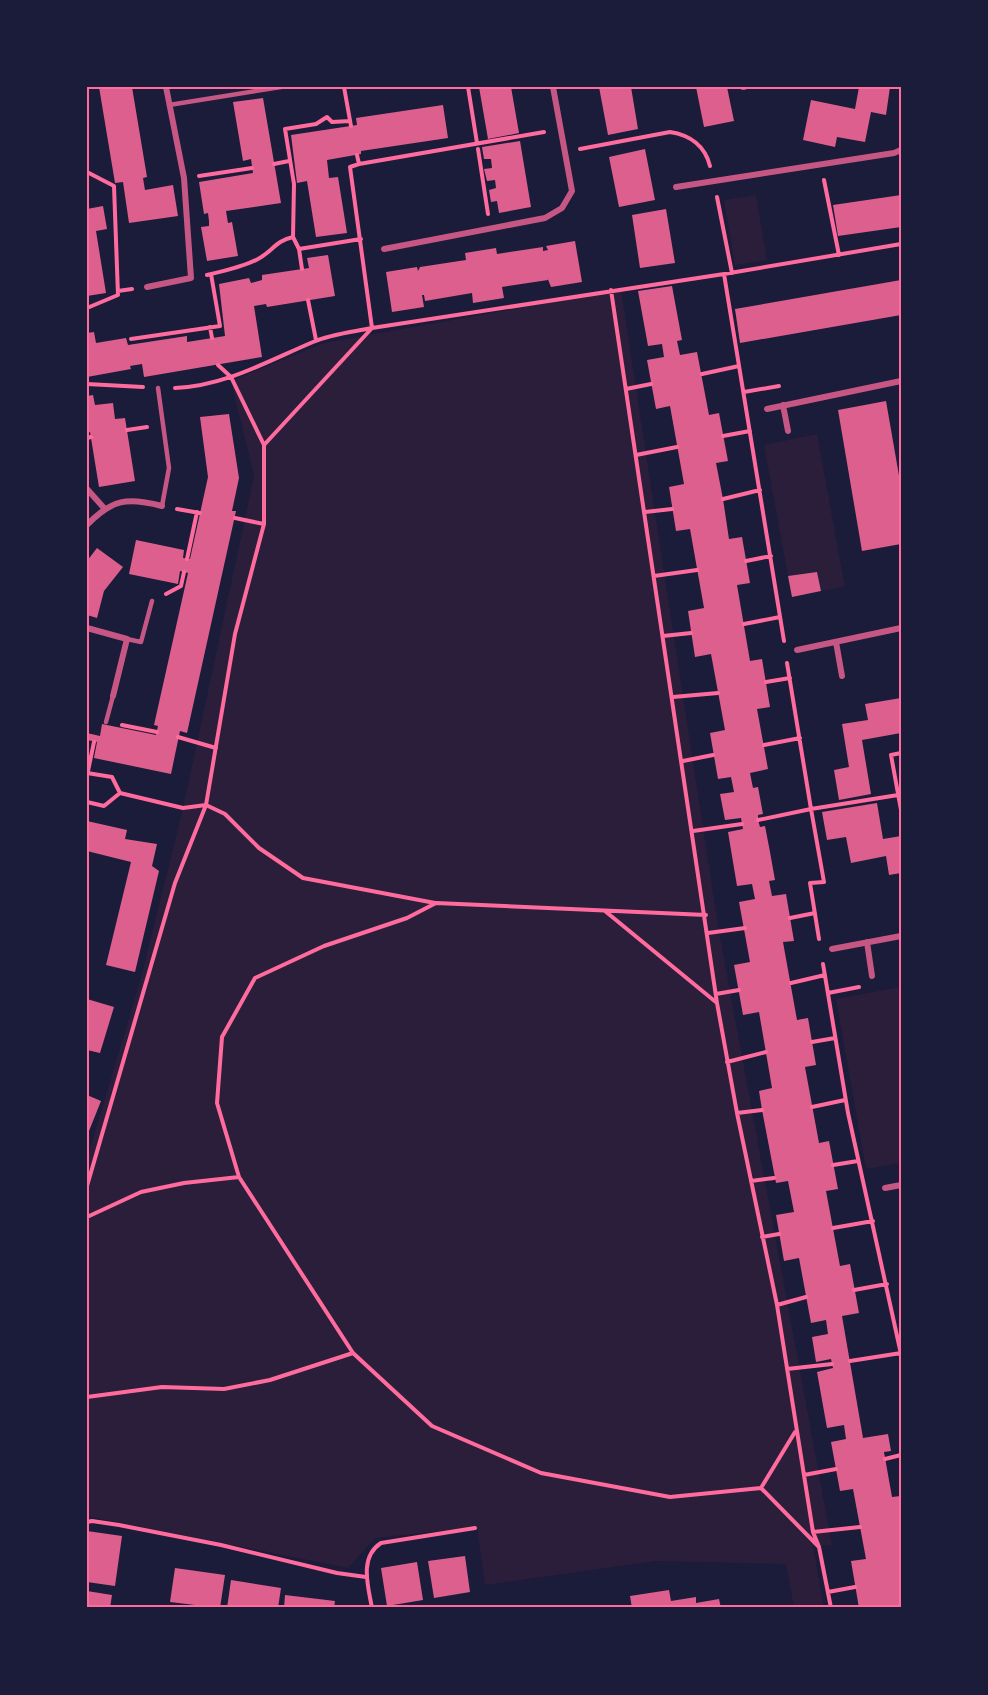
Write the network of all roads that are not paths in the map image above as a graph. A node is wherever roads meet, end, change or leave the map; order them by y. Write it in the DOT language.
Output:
graph roads {
  1 [pos="166,87"];
  2 [pos="281,87"];
  3 [pos="554,87"];
  4 [pos="169,105"];
  5 [pos="901,150"];
  6 [pos="676,187"];
  7 [pos="384,249"];
  8 [pos="147,287"];
  9 [pos="901,381"];
  10 [pos="158,388"];
  11 [pos="783,405"];
  12 [pos="767,409"];
  13 [pos="788,431"];
  14 [pos="87,489"];
  15 [pos="162,506"];
  16 [pos="104,508"];
  17 [pos="87,525"];
  18 [pos="152,601"];
  19 [pos="87,628"];
  20 [pos="901,628"];
  21 [pos="127,639"];
  22 [pos="836,642"];
  23 [pos="797,650"];
  24 [pos="842,676"];
  25 [pos="112,696"];
  26 [pos="106,722"];
  27 [pos="901,936"];
  28 [pos="867,942"];
  29 [pos="832,949"];
  30 [pos="872,975"];
  31 [pos="901,1185"];
  32 [pos="885,1188"];
  1 -- 4 [label="street"];
  2 -- 4 [label="lane"];
  3 -- 7 [label="street"];
  4 -- 8 [label="street"];
  5 -- 6 [label="street"];
  9 -- 11 [label="street"];
  10 -- 15 [label="lane"];
  11 -- 12 [label="street"];
  11 -- 13 [label="street"];
  14 -- 16 [label="street"];
  15 -- 16 [label="street"];
  16 -- 17 [label="street"];
  18 -- 21 [label="lane"];
  19 -- 21 [label="street"];
  20 -- 22 [label="street"];
  21 -- 25 [label="street"];
  22 -- 23 [label="street"];
  22 -- 24 [label="street"];
  25 -- 26 [label="lane"];
  27 -- 28 [label="street"];
  28 -- 29 [label="street"];
  28 -- 30 [label="street"];
  31 -- 32 [label="street"];
}
